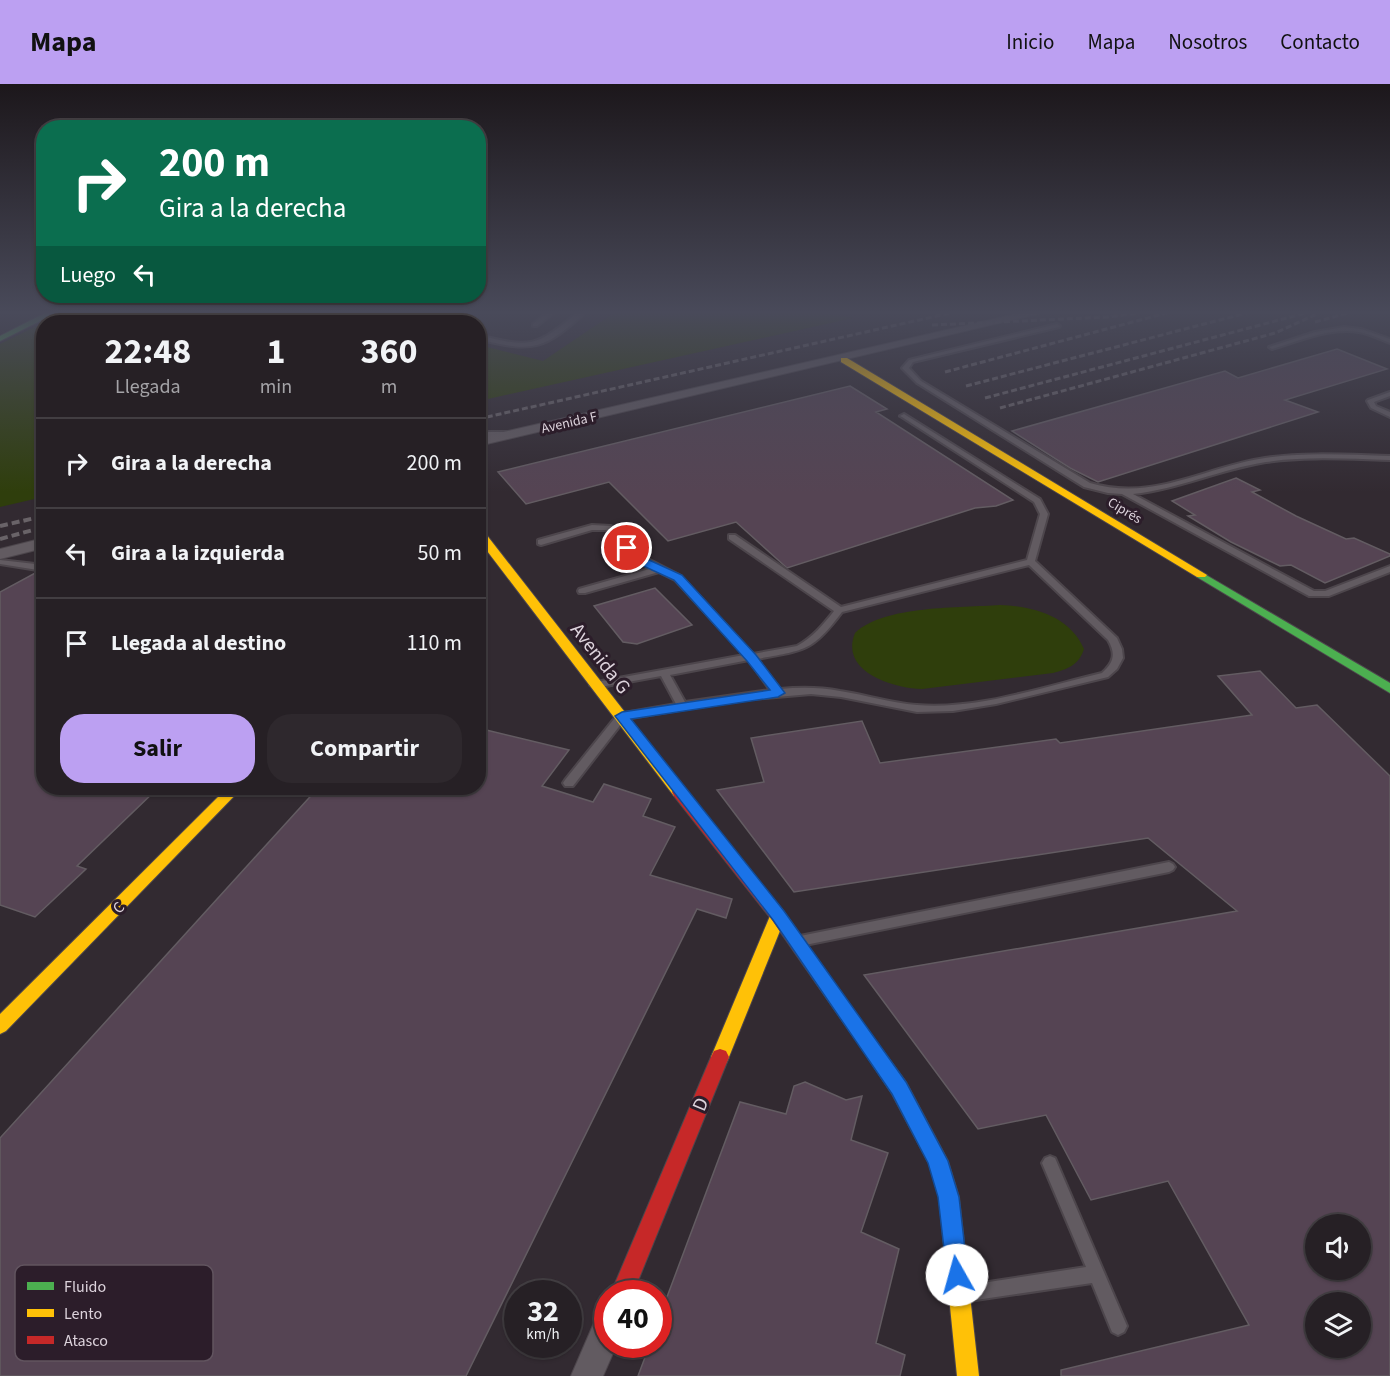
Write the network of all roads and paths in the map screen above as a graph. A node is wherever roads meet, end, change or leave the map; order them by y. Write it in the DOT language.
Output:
graph roads {
  1 [pos="794,371"];
  2 [pos="863,371"];
  3 [pos="908,371"];
  4 [pos="1390,394"];
  5 [pos="1390,415"];
  6 [pos="904,416"];
  7 [pos="486,434"];
  8 [pos="512,435"];
  9 [pos="486,440"];
  10 [pos="1390,458"];
  11 [pos="1125,493"];
  12 [pos="732,537"];
  13 [pos="541,542"];
  14 [pos="486,544"];
  15 [pos="36,545"];
  16 [pos="0,559"];
  17 [pos="1031,562"];
  18 [pos="36,566"];
  19 [pos="660,568"];
  20 [pos="1390,569"];
  21 [pos="582,591"];
  22 [pos="838,610"];
  23 [pos="752,658"];
  24 [pos="664,673"];
  25 [pos="595,685"];
  26 [pos="1390,689"];
  27 [pos="778,693"];
  28 [pos="683,707"];
  29 [pos="622,716"];
  30 [pos="568,783"];
  31 [pos="228,795"];
  32 [pos="1169,867"];
  33 [pos="778,916"];
  34 [pos="796,941"];
  35 [pos="0,1026"];
  36 [pos="1050,1163"];
  37 [pos="1097,1274"];
  38 [pos="627,1280"];
  39 [pos="960,1294"];
  40 [pos="1118,1326"];
  41 [pos="595,1358"];
  42 [pos="587,1376"];
  43 [pos="968,1376"];
  1 -- 8 [label="street, Avenida F"];
  2 -- 26 [label="main road, Ciprés"];
  3 -- 11 [label="lane"];
  4 -- 5 [label="lane"];
  6 -- 17 [label="lane"];
  7 -- 8 [label="lane"];
  8 -- 9 [label="street, Avenida F"];
  10 -- 11 [label="lane"];
  11 -- 20 [label="lane"];
  12 -- 22 [label="lane"];
  13 -- 19 [label="lane"];
  14 -- 25 [label="main road, Avenida G"];
  15 -- 16 [label="street"];
  16 -- 18 [label="lane"];
  17 -- 22 [label="lane"];
  17 -- 27 [label="lane"];
  19 -- 21 [label="lane"];
  19 -- 23 [label="lane"];
  22 -- 23 [label="lane"];
  23 -- 24 [label="lane"];
  23 -- 27 [label="lane"];
  24 -- 25 [label="lane"];
  24 -- 28 [label="lane"];
  25 -- 29 [label="main road, Avenida G"];
  27 -- 28 [label="lane"];
  28 -- 29 [label="lane"];
  29 -- 30 [label="lane"];
  29 -- 33 [label="main road, Avenida G"];
  31 -- 35 [label="main road, C"];
  32 -- 34 [label="lane"];
  33 -- 34 [label="main road, Avenida G"];
  33 -- 38 [label="main road, D"];
  34 -- 39 [label="main road, Avenida G"];
  36 -- 37 [label="lane"];
  37 -- 39 [label="lane"];
  37 -- 40 [label="lane"];
  39 -- 43 [label="main road, Avenida G"];
  41 -- 42 [label="street"];
}
